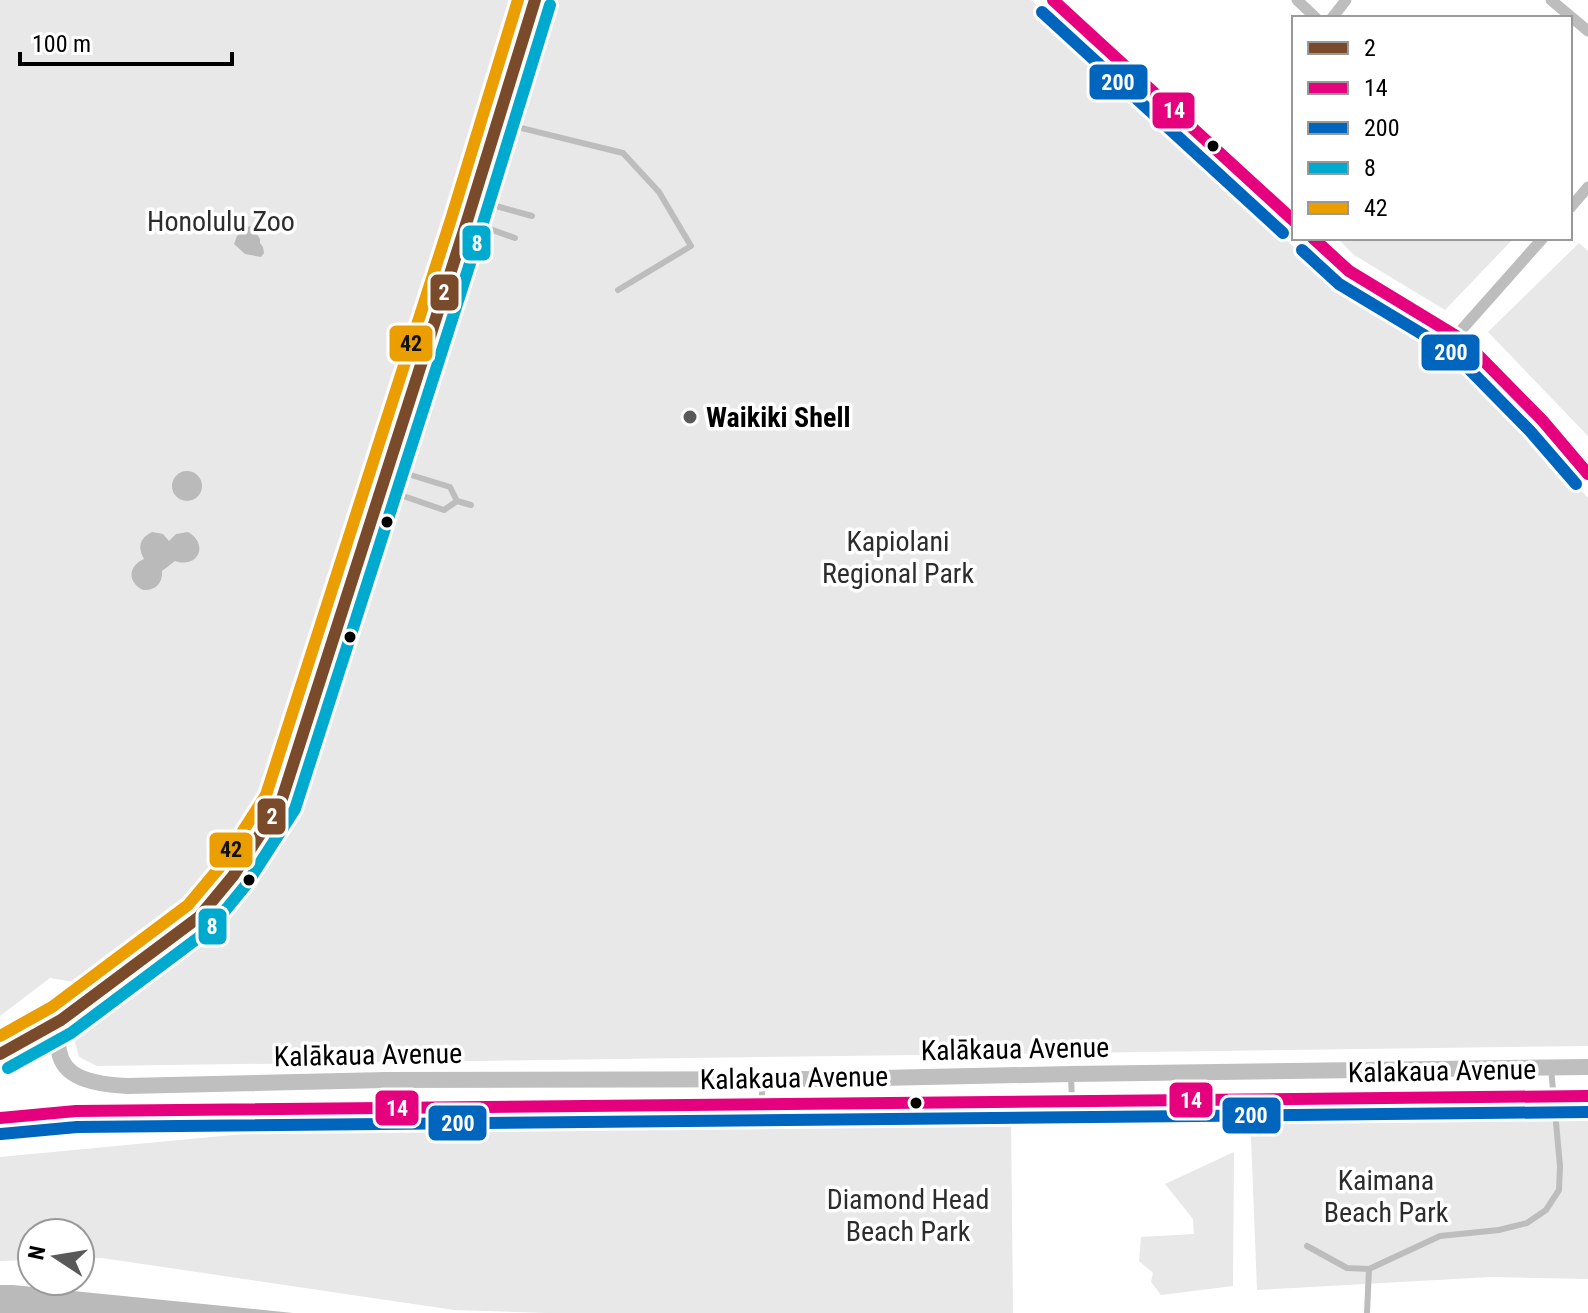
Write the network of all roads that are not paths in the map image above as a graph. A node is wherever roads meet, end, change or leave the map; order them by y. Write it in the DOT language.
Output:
graph roads {
  1 [pos="535,0"];
  2 [pos="1053,0"];
  3 [pos="1297,0"];
  4 [pos="1346,0"];
  5 [pos="1551,0"];
  6 [pos="1314,16"];
  7 [pos="1334,16"];
  8 [pos="1570,16"];
  9 [pos="1572,18"];
  10 [pos="1588,31"];
  11 [pos="497,122"];
  12 [pos="1588,187"];
  13 [pos="473,200"];
  14 [pos="1572,206"];
  15 [pos="532,216"];
  16 [pos="1292,219"];
  17 [pos="467,221"];
  18 [pos="515,238"];
  19 [pos="1315,240"];
  20 [pos="1541,240"];
  21 [pos="618,290"];
  22 [pos="1456,336"];
  23 [pos="388,468"];
  24 [pos="1588,474"];
  25 [pos="381,488"];
  26 [pos="457,501"];
  27 [pos="471,505"];
  28 [pos="61,1020"];
  29 [pos="0,1054"];
  30 [pos="1588,1067"];
  31 [pos="1551,1068"];
  32 [pos="1071,1074"];
  33 [pos="762,1079"];
  34 [pos="386,1080"];
  35 [pos="1555,1096"];
  36 [pos="1588,1096"];
  37 [pos="1072,1101"];
  38 [pos="762,1104"];
  39 [pos="387,1108"];
  40 [pos="0,1118"];
  41 [pos="1307,1246"];
  42 [pos="1369,1269"];
  43 [pos="1367,1313"];
  1 -- 11 [label="street"];
  2 -- 16 [label="street"];
  3 -- 6 [label="street"];
  4 -- 7 [label="street"];
  5 -- 8 [label="street"];
  9 -- 10 [label="street"];
  11 -- 13 [label="street"];
  11 -- 21 [label="lane"];
  12 -- 14 [label="street"];
  13 -- 15 [label="lane"];
  13 -- 17 [label="street"];
  17 -- 18 [label="lane"];
  17 -- 23 [label="street"];
  19 -- 22 [label="street"];
  20 -- 22 [label="street"];
  22 -- 24 [label="street"];
  23 -- 25 [label="street"];
  23 -- 26 [label="lane"];
  25 -- 26 [label="lane"];
  25 -- 28 [label="street"];
  26 -- 27 [label="lane"];
  28 -- 29 [label="street"];
  28 -- 34 [label="street, Kalākaua Avenue"];
  30 -- 31 [label="street, Kalākaua Avenue"];
  31 -- 32 [label="street, Kalākaua Avenue"];
  31 -- 35 [label="lane"];
  32 -- 33 [label="street, Kalākaua Avenue"];
  32 -- 37 [label="lane"];
  33 -- 34 [label="street, Kalākaua Avenue"];
  33 -- 38 [label="lane"];
  34 -- 39 [label="lane"];
  35 -- 36 [label="street, Kalakaua Avenue"];
  35 -- 37 [label="street, Kalakaua Avenue"];
  35 -- 42 [label="lane"];
  37 -- 38 [label="street, Kalakaua Avenue"];
  38 -- 39 [label="street, Kalakaua Avenue"];
  39 -- 40 [label="street, Kalakaua Avenue"];
  41 -- 42 [label="lane"];
  42 -- 43 [label="lane"];
}
